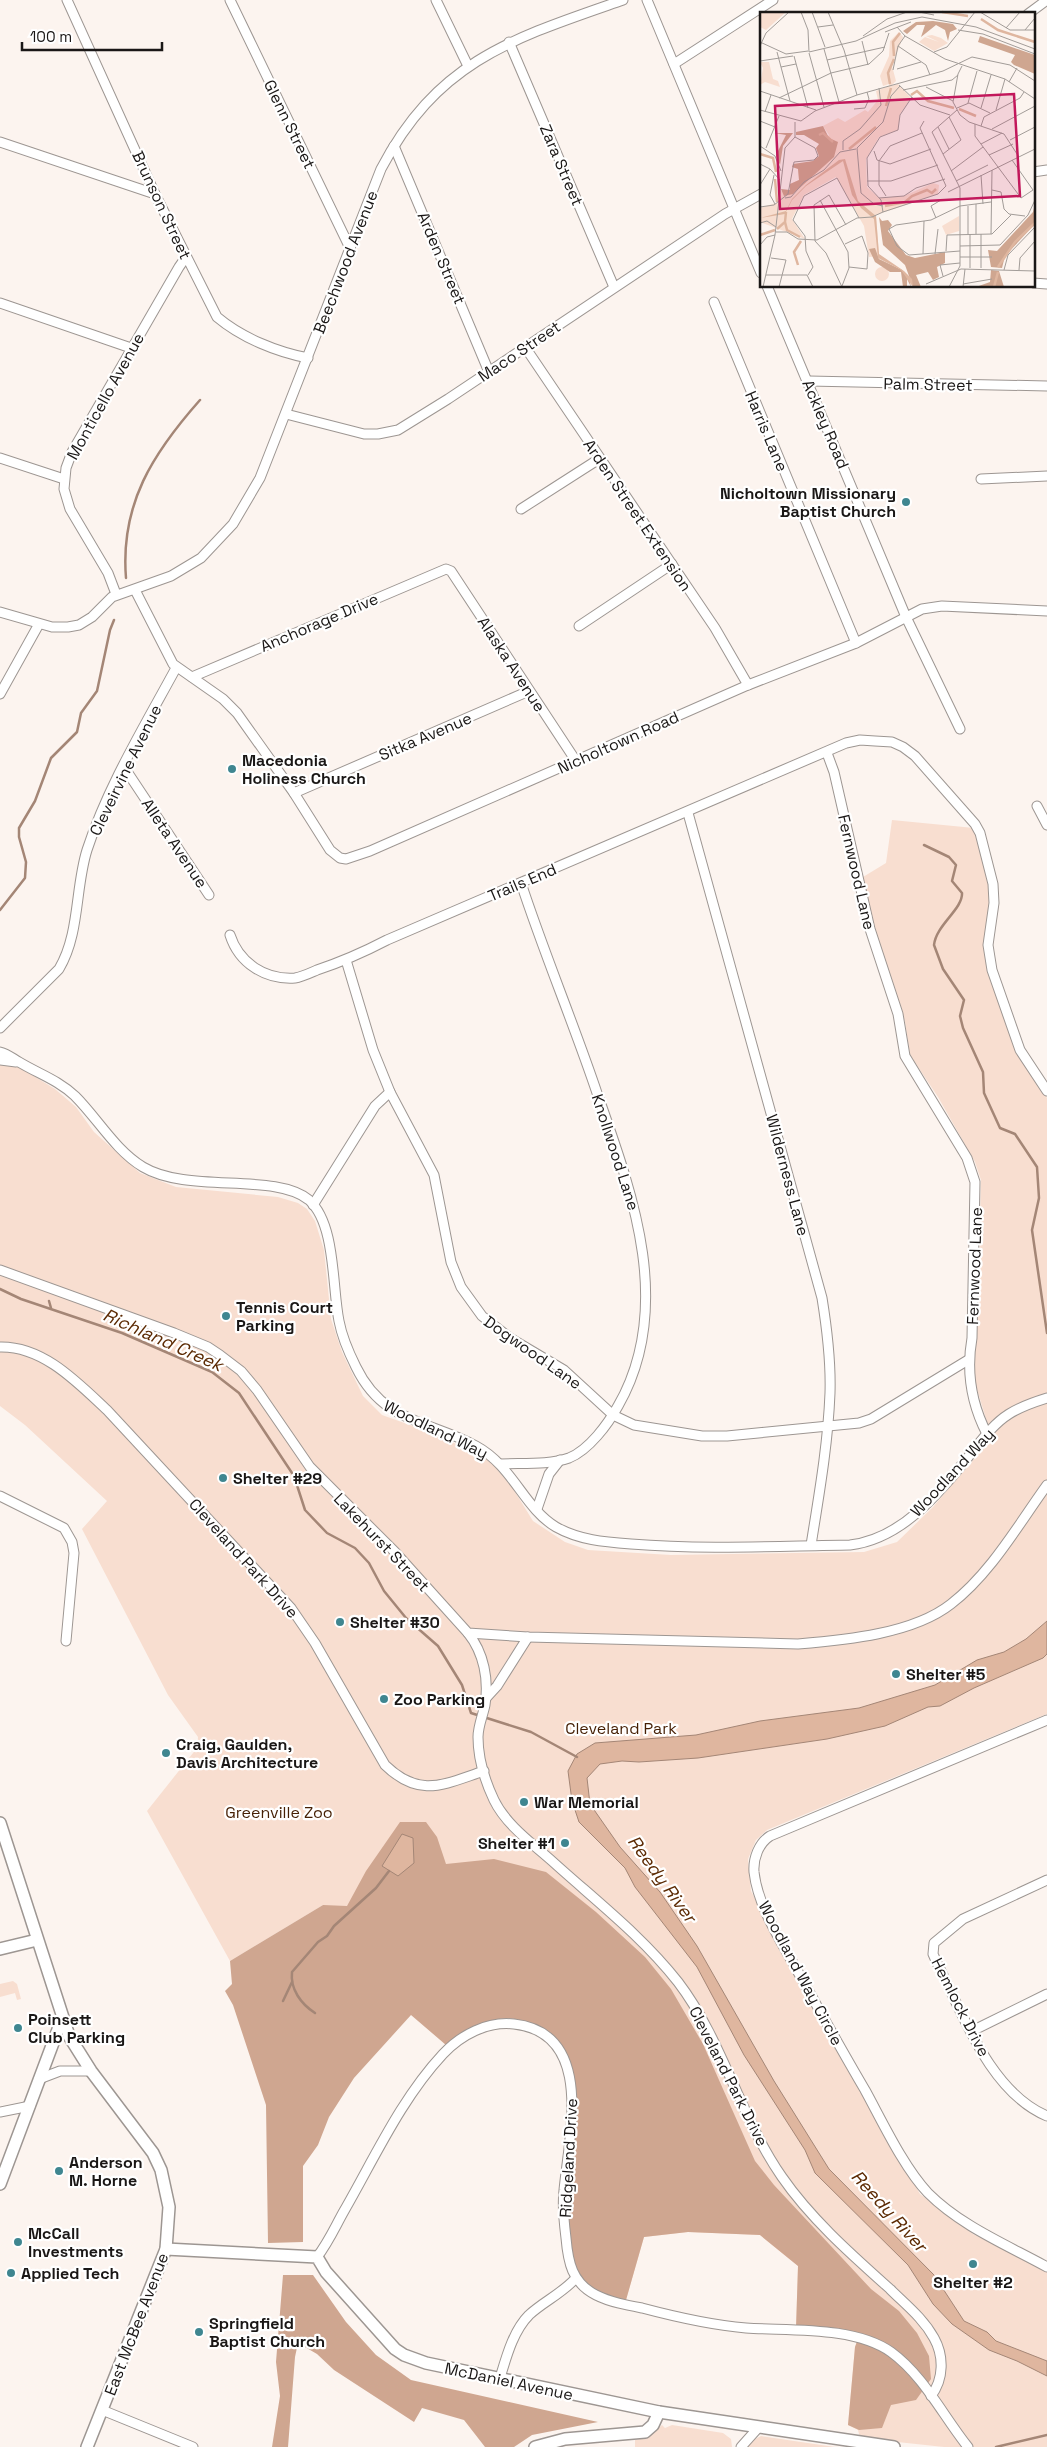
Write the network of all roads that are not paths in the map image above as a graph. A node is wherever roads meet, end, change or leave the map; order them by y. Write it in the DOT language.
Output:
graph roads {
  1 [pos="68,0"];
  2 [pos="230,0"];
  3 [pos="436,0"];
  4 [pos="623,0"];
  5 [pos="647,0"];
  6 [pos="773,0"];
  7 [pos="1047,0"];
  8 [pos="1031,12"];
  9 [pos="509,42"];
  10 [pos="674,64"];
  11 [pos="468,66"];
  12 [pos="0,142"];
  13 [pos="394,146"];
  14 [pos="1047,170"];
  15 [pos="1034,172"];
  16 [pos="155,194"];
  17 [pos="760,195"];
  18 [pos="736,209"];
  19 [pos="350,248"];
  20 [pos="186,258"];
  21 [pos="760,269"];
  22 [pos="1034,283"];
  23 [pos="1047,284"];
  24 [pos="614,287"];
  25 [pos="768,288"];
  26 [pos="714,302"];
  27 [pos="0,303"];
  28 [pos="526,347"];
  29 [pos="130,348"];
  30 [pos="308,358"];
  31 [pos="489,372"];
  32 [pos="809,381"];
  33 [pos="1047,386"];
  34 [pos="286,414"];
  35 [pos="0,458"];
  36 [pos="599,459"];
  37 [pos="1047,476"];
  38 [pos="64,479"];
  39 [pos="981,479"];
  40 [pos="521,509"];
  41 [pos="672,564"];
  42 [pos="446,569"];
  43 [pos="136,590"];
  44 [pos="116,594"];
  45 [pos="1047,611"];
  46 [pos="0,612"];
  47 [pos="906,617"];
  48 [pos="39,624"];
  49 [pos="579,626"];
  50 [pos="856,643"];
  51 [pos="176,668"];
  52 [pos="192,677"];
  53 [pos="748,685"];
  54 [pos="529,691"];
  55 [pos="0,694"];
  56 [pos="960,729"];
  57 [pos="827,753"];
  58 [pos="576,761"];
  59 [pos="124,767"];
  60 [pos="294,793"];
  61 [pos="1037,806"];
  62 [pos="688,813"];
  63 [pos="1047,825"];
  64 [pos="521,882"];
  65 [pos="209,895"];
  66 [pos="230,935"];
  67 [pos="346,960"];
  68 [pos="0,1028"];
  69 [pos="0,1052"];
  70 [pos="0,1060"];
  71 [pos="19,1062"];
  72 [pos="1047,1091"];
  73 [pos="390,1092"];
  74 [pos="313,1205"];
  75 [pos="0,1270"];
  76 [pos="0,1346"];
  77 [pos="968,1360"];
  78 [pos="1047,1398"];
  79 [pos="613,1415"];
  80 [pos="828,1428"];
  81 [pos="987,1434"];
  82 [pos="560,1460"];
  83 [pos="502,1464"];
  84 [pos="1047,1485"];
  85 [pos="0,1496"];
  86 [pos="537,1509"];
  87 [pos="811,1545"];
  88 [pos="468,1634"];
  89 [pos="528,1637"];
  90 [pos="66,1642"];
  91 [pos="485,1703"];
  92 [pos="1047,1720"];
  93 [pos="484,1771"];
  94 [pos="0,1823"];
  95 [pos="1047,1880"];
  96 [pos="38,1940"];
  97 [pos="0,1949"];
  98 [pos="1047,1994"];
  99 [pos="62,2018"];
  100 [pos="972,2031"];
  101 [pos="91,2071"];
  102 [pos="39,2079"];
  103 [pos="30,2106"];
  104 [pos="0,2112"];
  105 [pos="1047,2116"];
  106 [pos="0,2184"];
  107 [pos="166,2249"];
  108 [pos="317,2257"];
  109 [pos="1047,2267"];
  110 [pos="575,2279"];
  111 [pos="500,2378"];
  112 [pos="931,2396"];
  113 [pos="102,2410"];
  114 [pos="659,2412"];
  115 [pos="758,2428"];
  116 [pos="87,2447"];
  117 [pos="193,2447"];
  118 [pos="536,2447"];
  119 [pos="741,2447"];
  120 [pos="894,2447"];
  121 [pos="968,2447"];
  1 -- 16 [label="street, Brunson Street"];
  2 -- 19 [label="street, Glenn Street"];
  3 -- 11 [label="street"];
  4 -- 9 [label="street, Beechwood Avenue"];
  5 -- 10 [label="street"];
  6 -- 10 [label="street"];
  7 -- 8 [label="street"];
  9 -- 11 [label="street, Beechwood Avenue"];
  9 -- 24 [label="street, Zara Street"];
  10 -- 18 [label="street"];
  11 -- 13 [label="street, Beechwood Avenue"];
  12 -- 16 [label="street"];
  13 -- 19 [label="street, Beechwood Avenue"];
  13 -- 31 [label="street, Arden Street"];
  14 -- 15 [label="street"];
  16 -- 20 [label="street, Brunson Street"];
  17 -- 18 [label="street, Maco Street"];
  18 -- 21 [label="street"];
  18 -- 24 [label="street, Maco Street"];
  19 -- 30 [label="street, Beechwood Avenue"];
  20 -- 29 [label="street, Monticello Avenue"];
  20 -- 30 [label="street, Brunson Street"];
  22 -- 23 [label="street"];
  24 -- 28 [label="street, Maco Street"];
  25 -- 32 [label="street, Ackley Road"];
  26 -- 50 [label="street, Harris Lane"];
  27 -- 29 [label="street"];
  28 -- 31 [label="street, Maco Street"];
  28 -- 36 [label="street, Arden Street Extension"];
  29 -- 38 [label="street, Monticello Avenue"];
  30 -- 34 [label="street, Beechwood Avenue"];
  31 -- 34 [label="street, Maco Street"];
  32 -- 33 [label="street, Palm Street"];
  32 -- 47 [label="street, Ackley Road"];
  34 -- 43 [label="street, Beechwood Avenue"];
  35 -- 38 [label="street"];
  36 -- 40 [label="street"];
  36 -- 41 [label="street, Arden Street Extension"];
  37 -- 39 [label="street"];
  38 -- 44 [label="street, Monticello Avenue"];
  41 -- 49 [label="street"];
  41 -- 53 [label="street, Arden Street Extension"];
  42 -- 52 [label="street, Anchorage Drive"];
  42 -- 54 [label="street, Alaska Avenue"];
  43 -- 44 [label="street, Beechwood Avenue"];
  43 -- 51 [label="street"];
  44 -- 48 [label="street"];
  45 -- 47 [label="street, Nicholtown Road"];
  46 -- 48 [label="street"];
  47 -- 50 [label="street, Nicholtown Road"];
  47 -- 56 [label="street, Ackley Road"];
  48 -- 55 [label="street"];
  50 -- 53 [label="street, Nicholtown Road"];
  51 -- 52 [label="street"];
  51 -- 59 [label="street, Cleveirvine Avenue"];
  52 -- 60 [label="street"];
  53 -- 58 [label="street, Nicholtown Road"];
  54 -- 58 [label="street, Alaska Avenue"];
  54 -- 60 [label="street, Sitka Avenue"];
  57 -- 62 [label="street, Trails End"];
  57 -- 72 [label="street"];
  57 -- 77 [label="street, Fernwood Lane"];
  58 -- 60 [label="street, Nicholtown Road"];
  59 -- 65 [label="street, Alleta Avenue"];
  59 -- 68 [label="street, Cleveirvine Avenue"];
  61 -- 63 [label="street"];
  62 -- 64 [label="street, Trails End"];
  62 -- 80 [label="street, Wilderness Lane"];
  64 -- 67 [label="street, Trails End"];
  64 -- 79 [label="street, Knollwood Lane"];
  66 -- 67 [label="street, Trails End"];
  67 -- 73 [label="street, Dogwood Lane"];
  69 -- 71 [label="street"];
  70 -- 71 [label="street"];
  71 -- 74 [label="street"];
  73 -- 74 [label="street"];
  73 -- 79 [label="street, Dogwood Lane"];
  74 -- 83 [label="street, Woodland Way"];
  75 -- 88 [label="street, Lakehurst Street"];
  76 -- 93 [label="street, Cleveland Park Drive"];
  77 -- 80 [label="street, Dogwood Lane"];
  77 -- 81 [label="street, Fernwood Lane"];
  78 -- 81 [label="street, Woodland Way"];
  79 -- 80 [label="street, Dogwood Lane"];
  79 -- 82 [label="street, Knollwood Lane"];
  80 -- 87 [label="street, Wilderness Lane"];
  81 -- 87 [label="street, Woodland Way"];
  82 -- 83 [label="street, Knollwood Lane"];
  82 -- 86 [label="street, Knollwood Lane"];
  83 -- 86 [label="street, Woodland Way"];
  84 -- 89 [label="street"];
  85 -- 90 [label="street"];
  86 -- 87 [label="street, Woodland Way"];
  88 -- 89 [label="street"];
  88 -- 91 [label="street, Lakehurst Street"];
  89 -- 91 [label="street"];
  91 -- 93 [label="street, Cleveland Park Drive"];
  92 -- 109 [label="street, Woodland Way Circle"];
  93 -- 112 [label="street, Cleveland Park Drive"];
  94 -- 96 [label="street, East McBee Avenue"];
  95 -- 100 [label="street, Hemlock Drive"];
  96 -- 97 [label="street"];
  96 -- 99 [label="street, East McBee Avenue"];
  98 -- 100 [label="street"];
  99 -- 101 [label="street, East McBee Avenue"];
  99 -- 102 [label="street"];
  100 -- 105 [label="street, Hemlock Drive"];
  101 -- 102 [label="street"];
  101 -- 107 [label="street, East McBee Avenue"];
  102 -- 103 [label="street"];
  103 -- 104 [label="street"];
  103 -- 106 [label="street"];
  107 -- 108 [label="street"];
  107 -- 113 [label="street, East McBee Avenue"];
  108 -- 110 [label="street, Ridgeland Drive"];
  108 -- 111 [label="street, McDaniel Avenue"];
  110 -- 111 [label="street"];
  110 -- 112 [label="street"];
  111 -- 114 [label="street, McDaniel Avenue"];
  112 -- 121 [label="street"];
  113 -- 116 [label="street, East McBee Avenue"];
  113 -- 117 [label="street"];
  114 -- 115 [label="street, McDaniel Avenue"];
  114 -- 118 [label="street"];
  115 -- 119 [label="street"];
  115 -- 120 [label="street, McDaniel Avenue"];
}
